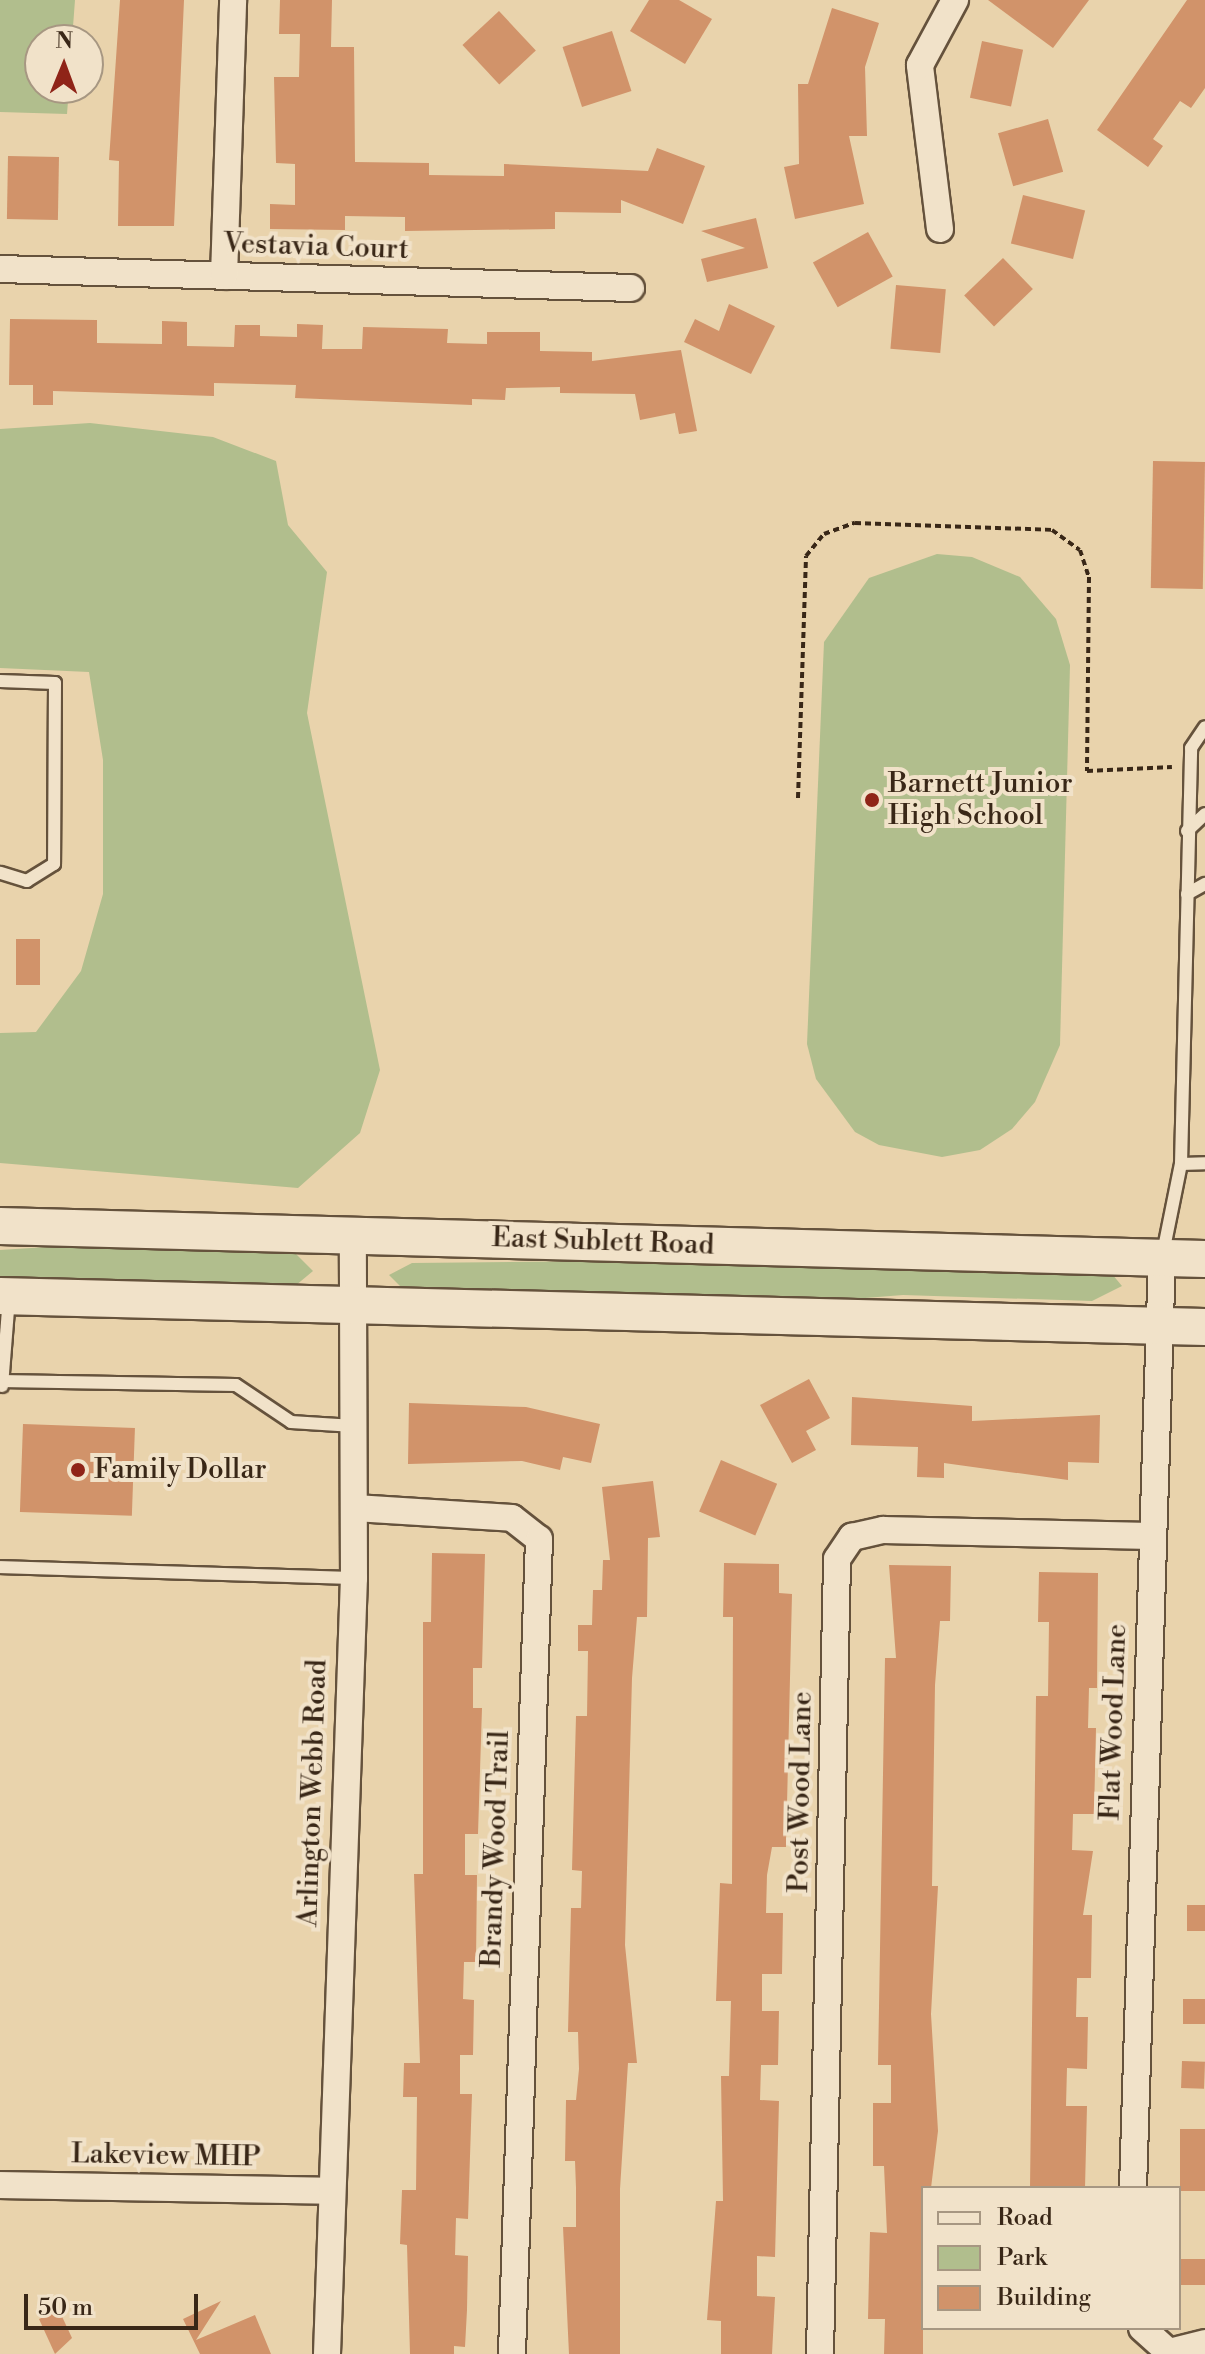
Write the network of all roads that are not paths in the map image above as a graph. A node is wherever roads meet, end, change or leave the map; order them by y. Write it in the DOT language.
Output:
graph roads {
  1 [pos="233,0"];
  2 [pos="955,0"];
  3 [pos="940,229"];
  4 [pos="0,269"];
  5 [pos="224,276"];
  6 [pos="631,288"];
  7 [pos="0,681"];
  8 [pos="1205,727"];
  9 [pos="1205,814"];
  10 [pos="1187,831"];
  11 [pos="0,873"];
  12 [pos="1205,884"];
  13 [pos="1187,894"];
  14 [pos="1205,1163"];
  15 [pos="1181,1164"];
  16 [pos="0,1226"];
  17 [pos="353,1235"];
  18 [pos="1162,1257"];
  19 [pos="1205,1259"];
  20 [pos="4,1296"];
  21 [pos="353,1305"];
  22 [pos="1155,1326"];
  23 [pos="1205,1327"];
  24 [pos="2,1384"];
  25 [pos="354,1426"];
  26 [pos="355,1508"];
  27 [pos="1151,1536"];
  28 [pos="0,1567"];
  29 [pos="354,1578"];
  30 [pos="0,2185"];
  31 [pos="1133,2186"];
  32 [pos="330,2191"];
  33 [pos="1143,2331"];
  34 [pos="1205,2343"];
  35 [pos="327,2354"];
  36 [pos="512,2354"];
  37 [pos="820,2354"];
  1 -- 5 [label="street"];
  2 -- 3 [label="street"];
  4 -- 5 [label="street, Vestavia Court"];
  5 -- 6 [label="street, Vestavia Court"];
  7 -- 11 [label="lane"];
  8 -- 10 [label="lane"];
  9 -- 10 [label="lane"];
  10 -- 13 [label="lane"];
  12 -- 13 [label="lane"];
  13 -- 15 [label="lane"];
  14 -- 15 [label="lane"];
  15 -- 18 [label="lane"];
  16 -- 17 [label="main road, East Sublett Road"];
  17 -- 18 [label="main road, East Sublett Road"];
  17 -- 21 [label="street, Arlington Webb Road"];
  18 -- 19 [label="main road, East Sublett Road"];
  18 -- 22 [label="street, Flat Wood Lane"];
  20 -- 21 [label="main road"];
  20 -- 24 [label="lane"];
  21 -- 22 [label="main road"];
  21 -- 25 [label="street, Arlington Webb Road"];
  22 -- 23 [label="main road"];
  22 -- 27 [label="street, Flat Wood Lane"];
  24 -- 25 [label="lane"];
  25 -- 26 [label="street, Arlington Webb Road"];
  26 -- 29 [label="street, Arlington Webb Road"];
  26 -- 36 [label="street, Brandy Wood Trail"];
  27 -- 31 [label="street, Flat Wood Lane"];
  27 -- 37 [label="street, Post Wood Lane"];
  28 -- 29 [label="lane"];
  29 -- 32 [label="street, Arlington Webb Road"];
  30 -- 32 [label="street, Lakeview MHP"];
  32 -- 35 [label="street, Arlington Webb Road"];
  33 -- 34 [label="street"];
}
